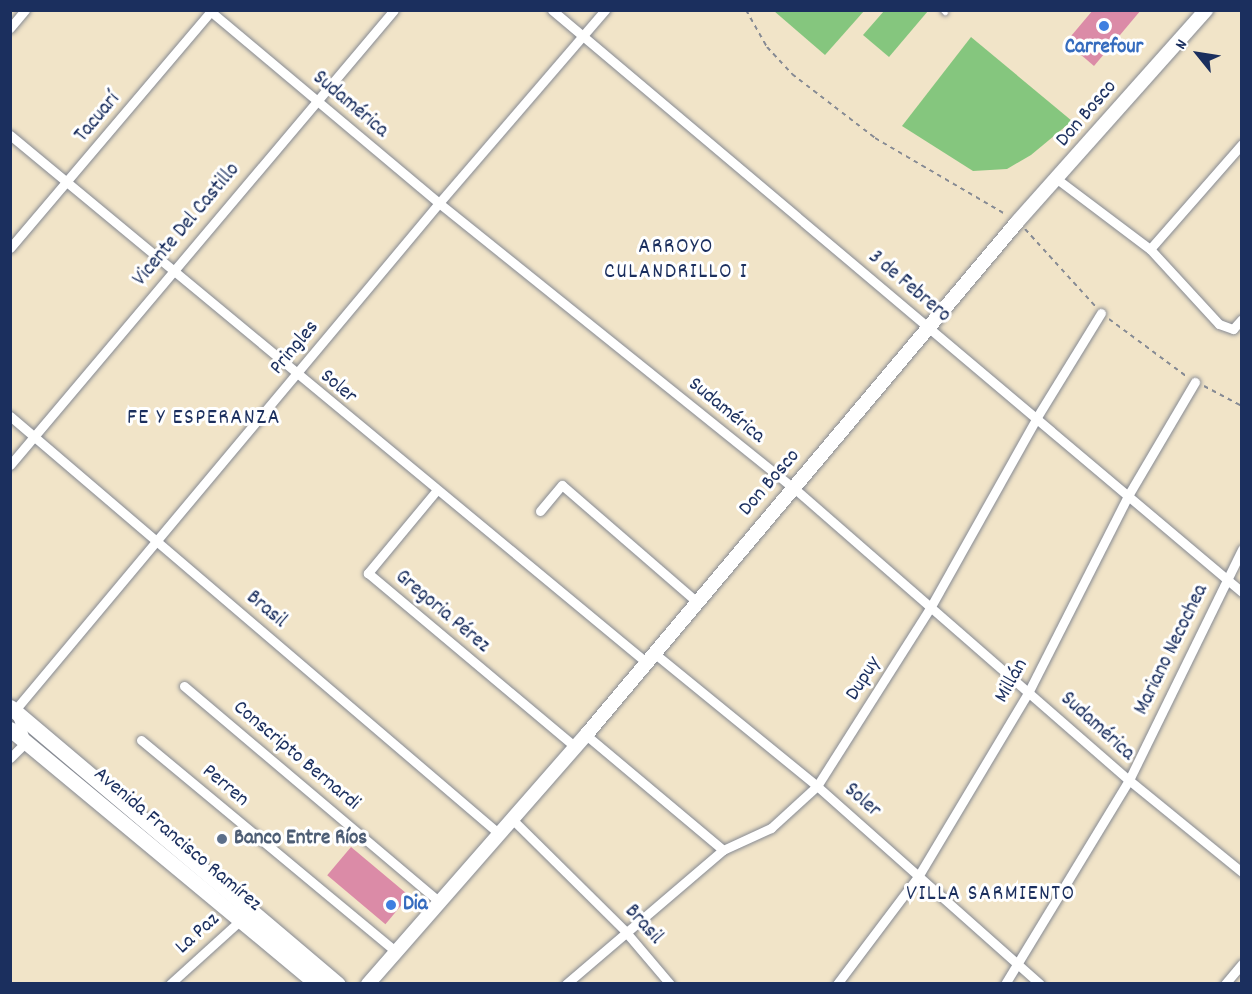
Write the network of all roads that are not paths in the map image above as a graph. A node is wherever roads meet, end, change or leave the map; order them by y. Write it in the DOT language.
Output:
graph roads {
  1 [pos="25,10"];
  2 [pos="394,10"];
  3 [pos="552,10"];
  4 [pos="605,10"];
  5 [pos="1206,10"];
  6 [pos="211,11"];
  7 [pos="10,28"];
  8 [pos="583,36"];
  9 [pos="316,100"];
  10 [pos="10,135"];
  11 [pos="1241,145"];
  12 [pos="1057,179"];
  13 [pos="68,182"];
  14 [pos="439,203"];
  15 [pos="10,248"];
  16 [pos="1150,249"];
  17 [pos="172,270"];
  18 [pos="1101,313"];
  19 [pos="1242,319"];
  20 [pos="930,329"];
  21 [pos="296,375"];
  22 [pos="1195,382"];
  23 [pos="10,416"];
  24 [pos="1037,417"];
  25 [pos="37,436"];
  26 [pos="10,465"];
  27 [pos="794,488"];
  28 [pos="436,491"];
  29 [pos="1129,494"];
  30 [pos="540,511"];
  31 [pos="156,541"];
  32 [pos="1242,549"];
  33 [pos="1226,580"];
  34 [pos="1242,592"];
  35 [pos="696,601"];
  36 [pos="930,608"];
  37 [pos="650,658"];
  38 [pos="184,686"];
  39 [pos="1029,691"];
  40 [pos="13,708"];
  41 [pos="10,729"];
  42 [pos="586,735"];
  43 [pos="141,740"];
  44 [pos="27,742"];
  45 [pos="575,747"];
  46 [pos="10,758"];
  47 [pos="1129,780"];
  48 [pos="817,786"];
  49 [pos="511,818"];
  50 [pos="497,832"];
  51 [pos="723,850"];
  52 [pos="1242,872"];
  53 [pos="919,875"];
  54 [pos="438,901"];
  55 [pos="245,916"];
  56 [pos="625,931"];
  57 [pos="396,952"];
  58 [pos="1017,964"];
  59 [pos="1242,964"];
  60 [pos="170,984"];
  61 [pos="317,984"];
  62 [pos="338,984"];
  63 [pos="368,984"];
  64 [pos="566,984"];
  65 [pos="670,984"];
  66 [pos="837,984"];
  67 [pos="1005,984"];
  68 [pos="1040,984"];
  69 [pos="1225,984"];
  1 -- 7 [label="street"];
  2 -- 9 [label="street, Vicente Del Castillo"];
  3 -- 8 [label="street, 3 de Febrero"];
  4 -- 8 [label="street, Pringles"];
  5 -- 12 [label="main road, Don Bosco"];
  6 -- 9 [label="street, Sudamérica"];
  6 -- 13 [label="street, Tacuarí"];
  8 -- 14 [label="street, Pringles"];
  8 -- 20 [label="street, 3 de Febrero"];
  9 -- 14 [label="street, Sudamérica"];
  9 -- 17 [label="street, Vicente Del Castillo"];
  10 -- 13 [label="street, Soler"];
  11 -- 16 [label="street"];
  12 -- 16 [label="street"];
  12 -- 20 [label="main road, Don Bosco"];
  13 -- 15 [label="street, Tacuarí"];
  13 -- 17 [label="street, Soler"];
  14 -- 21 [label="street, Pringles"];
  14 -- 27 [label="street, Sudamérica"];
  16 -- 19 [label="street"];
  17 -- 21 [label="street, Soler"];
  17 -- 25 [label="street, Vicente Del Castillo"];
  18 -- 24 [label="street, Dupuy"];
  20 -- 24 [label="street, 3 de Febrero"];
  20 -- 27 [label="main road, Don Bosco"];
  21 -- 28 [label="street, Soler"];
  21 -- 31 [label="street, Pringles"];
  22 -- 29 [label="street, Millán"];
  23 -- 25 [label="street, Brasil"];
  24 -- 29 [label="street, 3 de Febrero"];
  24 -- 36 [label="street, Dupuy"];
  25 -- 26 [label="street, Vicente Del Castillo"];
  25 -- 31 [label="street, Brasil"];
  27 -- 35 [label="main road, Don Bosco"];
  27 -- 36 [label="street, Sudamérica"];
  28 -- 37 [label="street, Soler"];
  28 -- 45 [label="street, Gregoria Pérez"];
  29 -- 33 [label="street, 3 de Febrero"];
  29 -- 39 [label="street, Millán"];
  30 -- 35 [label="street"];
  31 -- 40 [label="street, Pringles"];
  31 -- 50 [label="street, Brasil"];
  32 -- 33 [label="street, Mariano Necochea"];
  33 -- 34 [label="street, 3 de Febrero"];
  33 -- 47 [label="street, Mariano Necochea"];
  35 -- 37 [label="main road, Don Bosco"];
  36 -- 39 [label="street, Sudamérica"];
  36 -- 48 [label="street, Dupuy"];
  37 -- 42 [label="main road, Don Bosco"];
  37 -- 48 [label="street, Soler"];
  38 -- 54 [label="street, Conscripto Bernardi"];
  39 -- 47 [label="street, Sudamérica"];
  39 -- 53 [label="street, Millán"];
  40 -- 44 [label="street"];
  40 -- 55 [label="main road, Avenida Francisco Ramírez"];
  41 -- 44 [label="main road, Avenida Francisco Ramírez"];
  42 -- 45 [label="main road, Don Bosco"];
  42 -- 51 [label="street"];
  43 -- 57 [label="street, Perren"];
  44 -- 46 [label="street"];
  44 -- 55 [label="main road, Avenida Francisco Ramírez"];
  45 -- 49 [label="main road, Don Bosco"];
  47 -- 52 [label="street, Sudamérica"];
  47 -- 58 [label="street, Mariano Necochea"];
  48 -- 51 [label="street, Dupuy"];
  48 -- 53 [label="street, Soler"];
  49 -- 50 [label="main road, Don Bosco"];
  49 -- 56 [label="street, Brasil"];
  50 -- 54 [label="main road, Don Bosco"];
  51 -- 56 [label="street, Dupuy"];
  53 -- 58 [label="street, Soler"];
  53 -- 66 [label="street, Millán"];
  54 -- 57 [label="main road, Don Bosco"];
  55 -- 60 [label="street, La Paz"];
  55 -- 61 [label="main road, Avenida Francisco Ramírez"];
  55 -- 62 [label="main road, Avenida Francisco Ramírez"];
  56 -- 64 [label="street, Dupuy"];
  56 -- 65 [label="street, Brasil"];
  57 -- 63 [label="main road, Don Bosco"];
  58 -- 67 [label="street, Mariano Necochea"];
  58 -- 68 [label="street, Soler"];
  59 -- 69 [label="street"];
}
